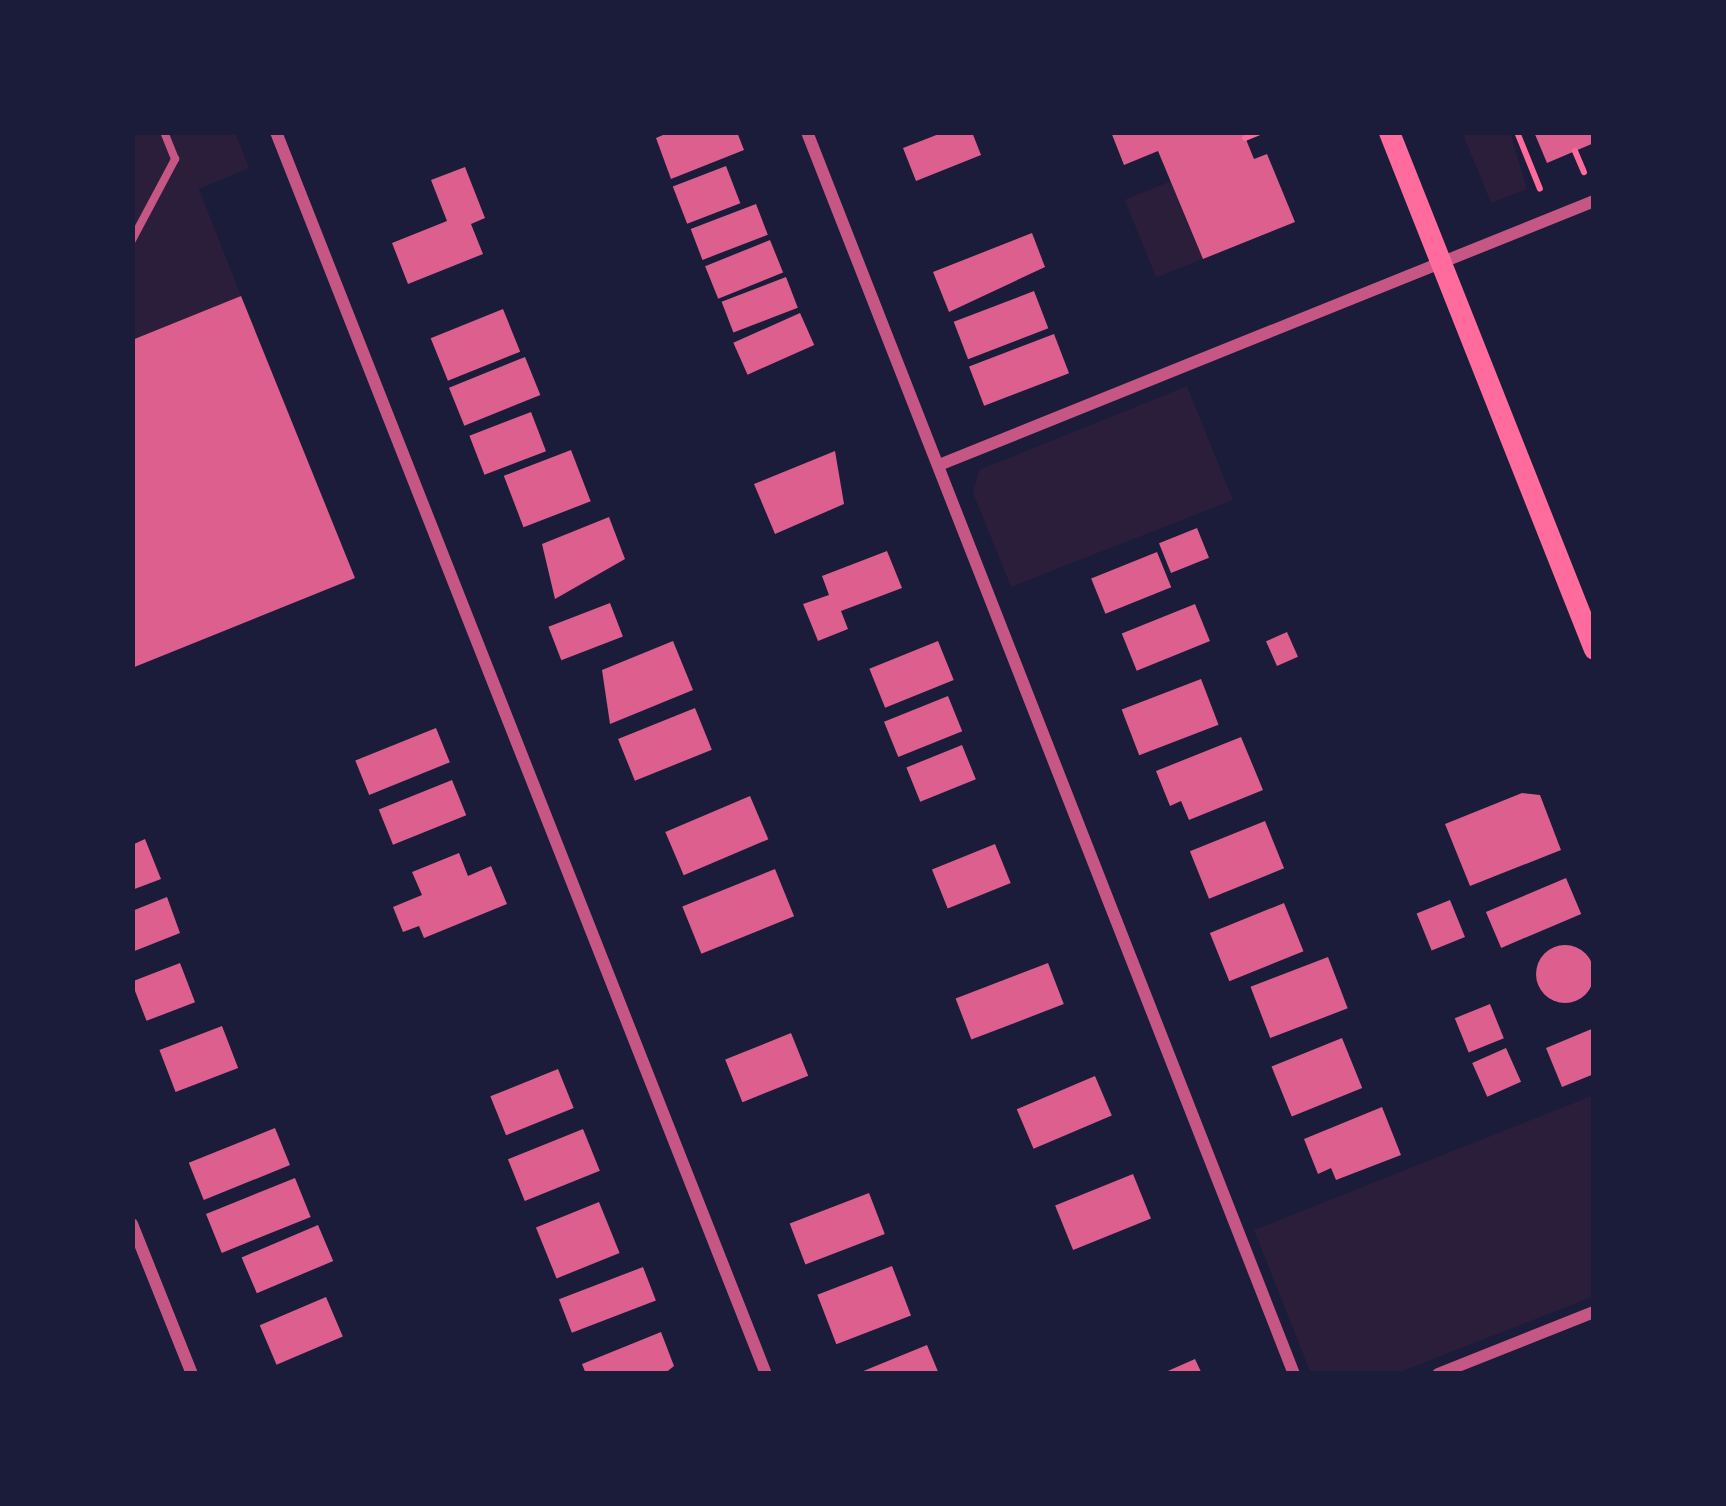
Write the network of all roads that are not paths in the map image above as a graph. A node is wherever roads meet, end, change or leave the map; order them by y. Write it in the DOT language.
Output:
graph roads {
  1 [pos="164,132"];
  2 [pos="276,132"];
  3 [pos="807,132"];
  4 [pos="1389,132"];
  5 [pos="1594,201"];
  6 [pos="132,240"];
  7 [pos="1442,265"];
  8 [pos="939,465"];
  9 [pos="1594,650"];
  10 [pos="132,1224"];
  11 [pos="1594,1312"];
  12 [pos="192,1374"];
  13 [pos="766,1374"];
  14 [pos="1294,1374"];
  15 [pos="1438,1374"];
  1 -- 6 [label="lane"];
  2 -- 13 [label="street"];
  3 -- 8 [label="street"];
  4 -- 7 [label="main road"];
  5 -- 7 [label="street"];
  7 -- 8 [label="street"];
  7 -- 9 [label="main road"];
  8 -- 14 [label="street"];
  10 -- 12 [label="street"];
  11 -- 15 [label="street"];
}
